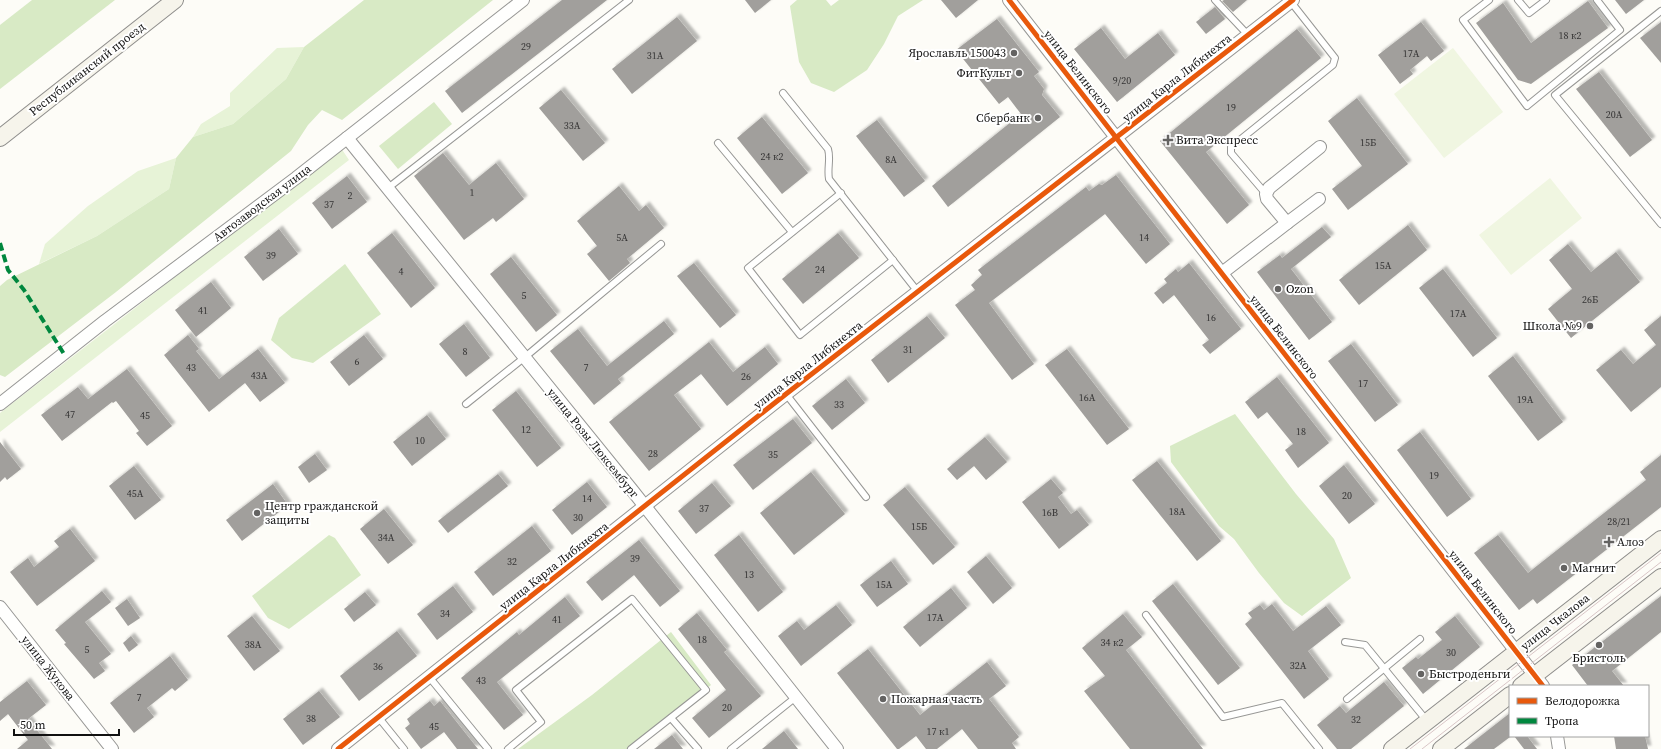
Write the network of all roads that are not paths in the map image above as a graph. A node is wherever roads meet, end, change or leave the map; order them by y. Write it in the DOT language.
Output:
graph roads {
  1 [pos="174,0"];
  2 [pos="523,0"];
  3 [pos="629,0"];
  4 [pos="1010,0"];
  5 [pos="1215,0"];
  6 [pos="1489,0"];
  7 [pos="1518,0"];
  8 [pos="1546,0"];
  9 [pos="1597,0"];
  10 [pos="1292,1"];
  11 [pos="1661,11"];
  12 [pos="1248,36"];
  13 [pos="783,93"];
  14 [pos="0,138"];
  15 [pos="347,138"];
  16 [pos="1117,138"];
  17 [pos="718,143"];
  18 [pos="1320,146"];
  19 [pos="388,188"];
  20 [pos="840,193"];
  21 [pos="1266,194"];
  22 [pos="1319,199"];
  23 [pos="1287,223"];
  24 [pos="1661,224"];
  25 [pos="792,232"];
  26 [pos="661,244"];
  27 [pos="893,260"];
  28 [pos="1222,273"];
  29 [pos="918,292"];
  30 [pos="525,357"];
  31 [pos="786,394"];
  32 [pos="0,404"];
  33 [pos="466,404"];
  34 [pos="866,497"];
  35 [pos="645,507"];
  36 [pos="1661,539"];
  37 [pos="1661,577"];
  38 [pos="0,607"];
  39 [pos="1146,615"];
  40 [pos="1420,639"];
  41 [pos="1345,642"];
  42 [pos="1516,651"];
  43 [pos="1384,669"];
  44 [pos="430,678"];
  45 [pos="1539,681"];
  46 [pos="1525,685"];
  47 [pos="1509,696"];
  48 [pos="796,697"];
  49 [pos="1347,699"];
  50 [pos="379,718"];
  51 [pos="671,718"];
  52 [pos="1427,721"];
  53 [pos="1557,737"];
  54 [pos="112,749"];
  55 [pos="338,749"];
  56 [pos="404,749"];
  57 [pos="488,749"];
  58 [pos="508,749"];
  59 [pos="631,749"];
  60 [pos="698,749"];
  61 [pos="731,749"];
  62 [pos="837,749"];
  63 [pos="1319,749"];
  64 [pos="1392,749"];
  65 [pos="1441,749"];
  66 [pos="1559,749"];
  1 -- 14 [label="main road, Республиканский проезд"];
  2 -- 15 [label="street, Автозаводская улица"];
  3 -- 19 [label="lane"];
  4 -- 16 [label="street, улица Белинского"];
  5 -- 12 [label="lane"];
  6 -- 9 [label="lane"];
  7 -- 8 [label="lane"];
  10 -- 12 [label="street, улица Карла Либкнехта"];
  10 -- 21 [label="lane"];
  11 -- 24 [label="lane"];
  12 -- 16 [label="street, улица Карла Либкнехта"];
  13 -- 20 [label="lane"];
  15 -- 19 [label="street, улица Розы Люксембург"];
  15 -- 32 [label="street, Автозаводская улица"];
  16 -- 28 [label="street, улица Белинского"];
  16 -- 29 [label="street, улица Карла Либкнехта"];
  17 -- 25 [label="lane"];
  18 -- 21 [label="street"];
  19 -- 30 [label="street, улица Розы Люксембург"];
  20 -- 25 [label="lane"];
  20 -- 27 [label="lane"];
  21 -- 23 [label="street"];
  22 -- 23 [label="street"];
  23 -- 28 [label="street"];
  25 -- 27 [label="lane"];
  26 -- 30 [label="lane"];
  27 -- 29 [label="lane"];
  28 -- 42 [label="street, улица Белинского"];
  29 -- 31 [label="street, улица Карла Либкнехта"];
  30 -- 33 [label="lane"];
  30 -- 35 [label="street, улица Розы Люксембург"];
  31 -- 34 [label="lane"];
  31 -- 35 [label="street, улица Карла Либкнехта"];
  35 -- 44 [label="street, улица Карла Либкнехта"];
  35 -- 48 [label="street, улица Розы Люксембург"];
  36 -- 42 [label="main road, улица Чкалова"];
  37 -- 45 [label="main road"];
  38 -- 54 [label="street, улица Жукова"];
  39 -- 63 [label="lane"];
  40 -- 43 [label="lane"];
  41 -- 43 [label="lane"];
  42 -- 45 [label="street, улица Белинского"];
  42 -- 52 [label="main road, улица Чкалова"];
  43 -- 49 [label="lane"];
  43 -- 52 [label="lane"];
  44 -- 50 [label="street, улица Карла Либкнехта"];
  44 -- 57 [label="lane"];
  45 -- 46 [label="main road"];
  47 -- 65 [label="main road"];
  48 -- 61 [label="lane"];
  48 -- 62 [label="street, улица Розы Люксембург"];
  50 -- 55 [label="street, улица Карла Либкнехта"];
  50 -- 56 [label="lane"];
  51 -- 58 [label="lane"];
  51 -- 59 [label="lane"];
  51 -- 60 [label="lane"];
  52 -- 64 [label="main road, улица Чкалова"];
  53 -- 66 [label="street"];
}
